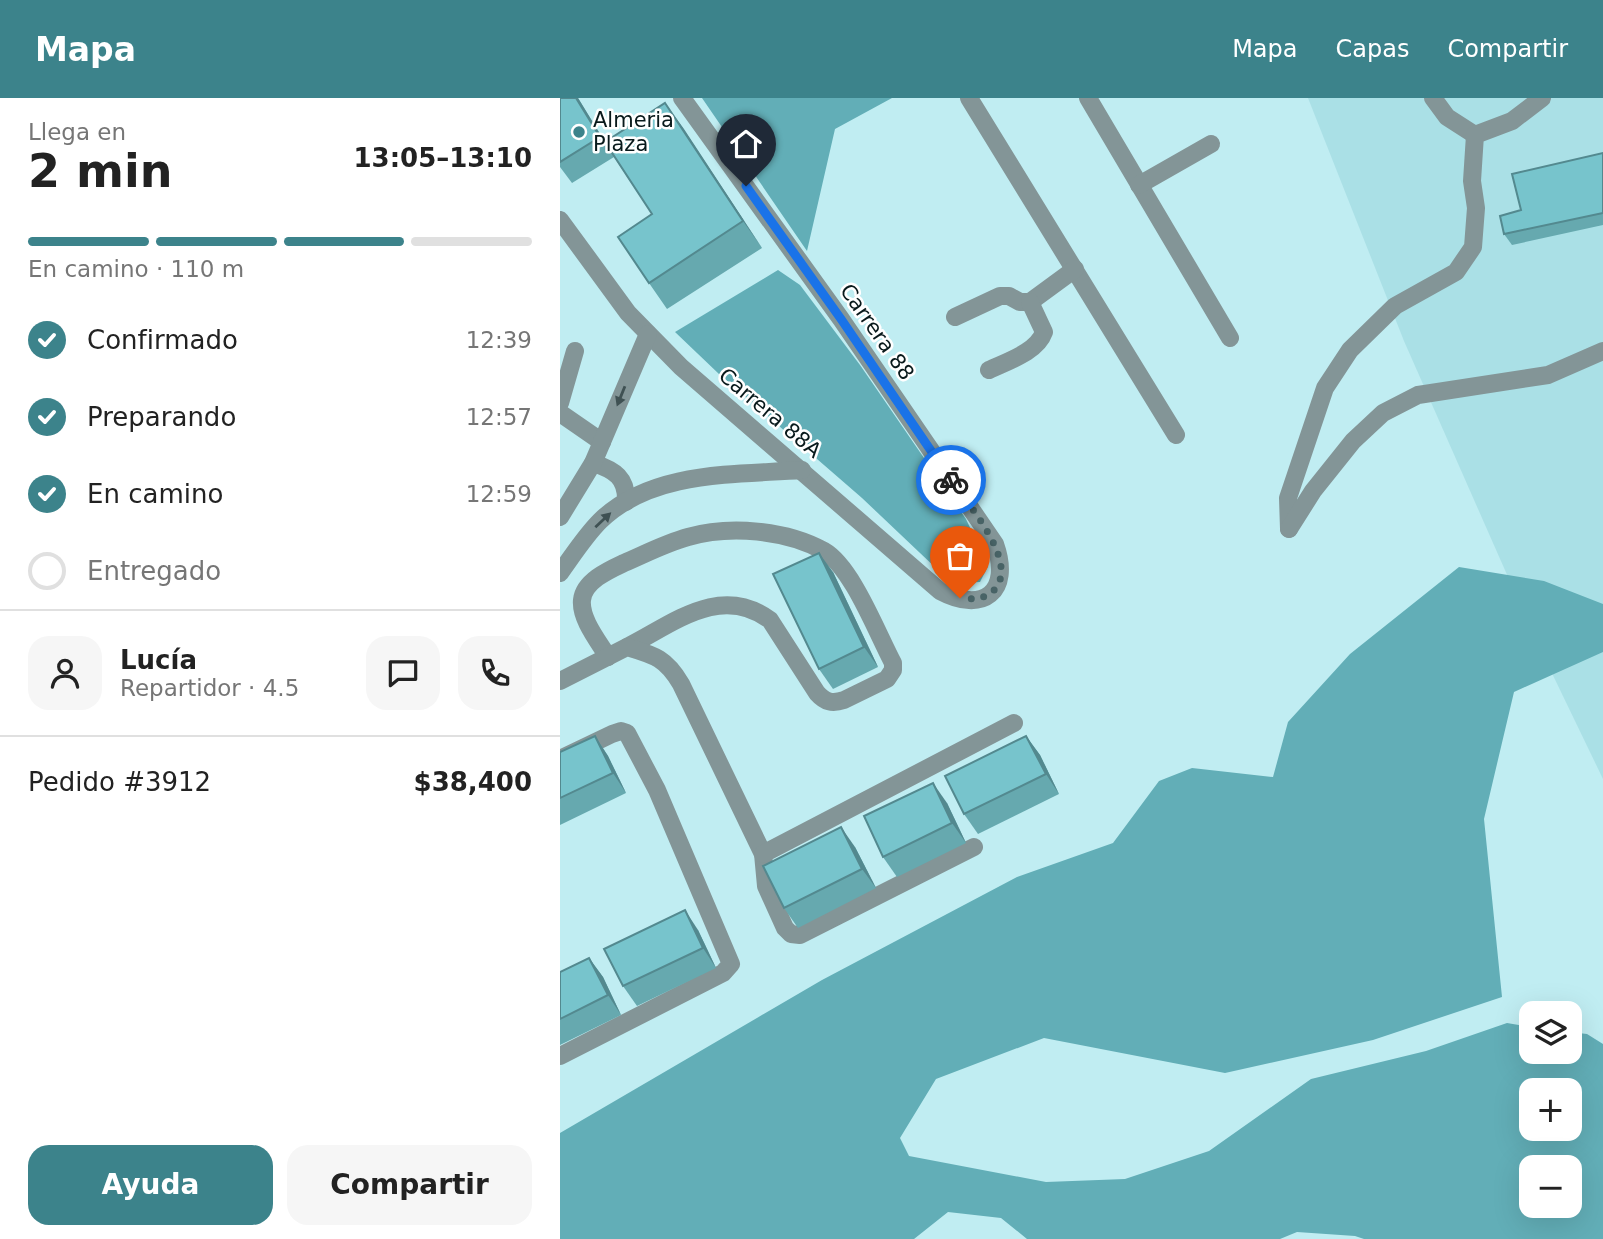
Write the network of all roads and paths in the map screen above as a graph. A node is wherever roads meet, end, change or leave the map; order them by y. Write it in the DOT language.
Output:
graph roads {
  1 [pos="682,98"];
  2 [pos="969,98"];
  3 [pos="1088,98"];
  4 [pos="1433,98"];
  5 [pos="1542,98"];
  6 [pos="1475,135"];
  7 [pos="1211,144"];
  8 [pos="1139,185"];
  9 [pos="560,220"];
  10 [pos="1075,269"];
  11 [pos="1030,302"];
  12 [pos="955,317"];
  13 [pos="648,334"];
  14 [pos="1230,338"];
  15 [pos="1603,351"];
  16 [pos="575,352"];
  17 [pos="989,370"];
  18 [pos="560,403"];
  19 [pos="560,413"];
  20 [pos="1176,435"];
  21 [pos="602,442"];
  22 [pos="593,463"];
  23 [pos="802,470"];
  24 [pos="626,502"];
  25 [pos="560,517"];
  26 [pos="560,573"];
  27 [pos="983,597"];
  28 [pos="626,648"];
  29 [pos="608,657"];
  30 [pos="560,681"];
  31 [pos="1014,723"];
  32 [pos="560,759"];
  33 [pos="974,847"];
  34 [pos="763,854"];
  35 [pos="560,1056"];
  1 -- 27 [label="street, Carrera 88"];
  2 -- 10 [label="street"];
  3 -- 8 [label="street"];
  4 -- 6 [label="street"];
  5 -- 6 [label="street"];
  6 -- 15 [label="street"];
  7 -- 8 [label="street"];
  8 -- 14 [label="street"];
  9 -- 13 [label="street, Carrera 88A"];
  10 -- 11 [label="street"];
  10 -- 20 [label="street"];
  11 -- 12 [label="street"];
  11 -- 17 [label="street"];
  13 -- 21 [label="street, one-way"];
  13 -- 23 [label="street, Carrera 88A"];
  16 -- 18 [label="street"];
  19 -- 21 [label="street"];
  21 -- 22 [label="street"];
  22 -- 24 [label="street"];
  22 -- 25 [label="street"];
  23 -- 24 [label="street"];
  23 -- 27 [label="street, Carrera 88A"];
  26 -- 24 [label="street, one-way"];
  28 -- 29 [label="street"];
  28 -- 29 [label="street"];
  28 -- 34 [label="street"];
  29 -- 30 [label="street"];
  31 -- 34 [label="street"];
  32 -- 35 [label="street"];
  33 -- 34 [label="street"];
}
